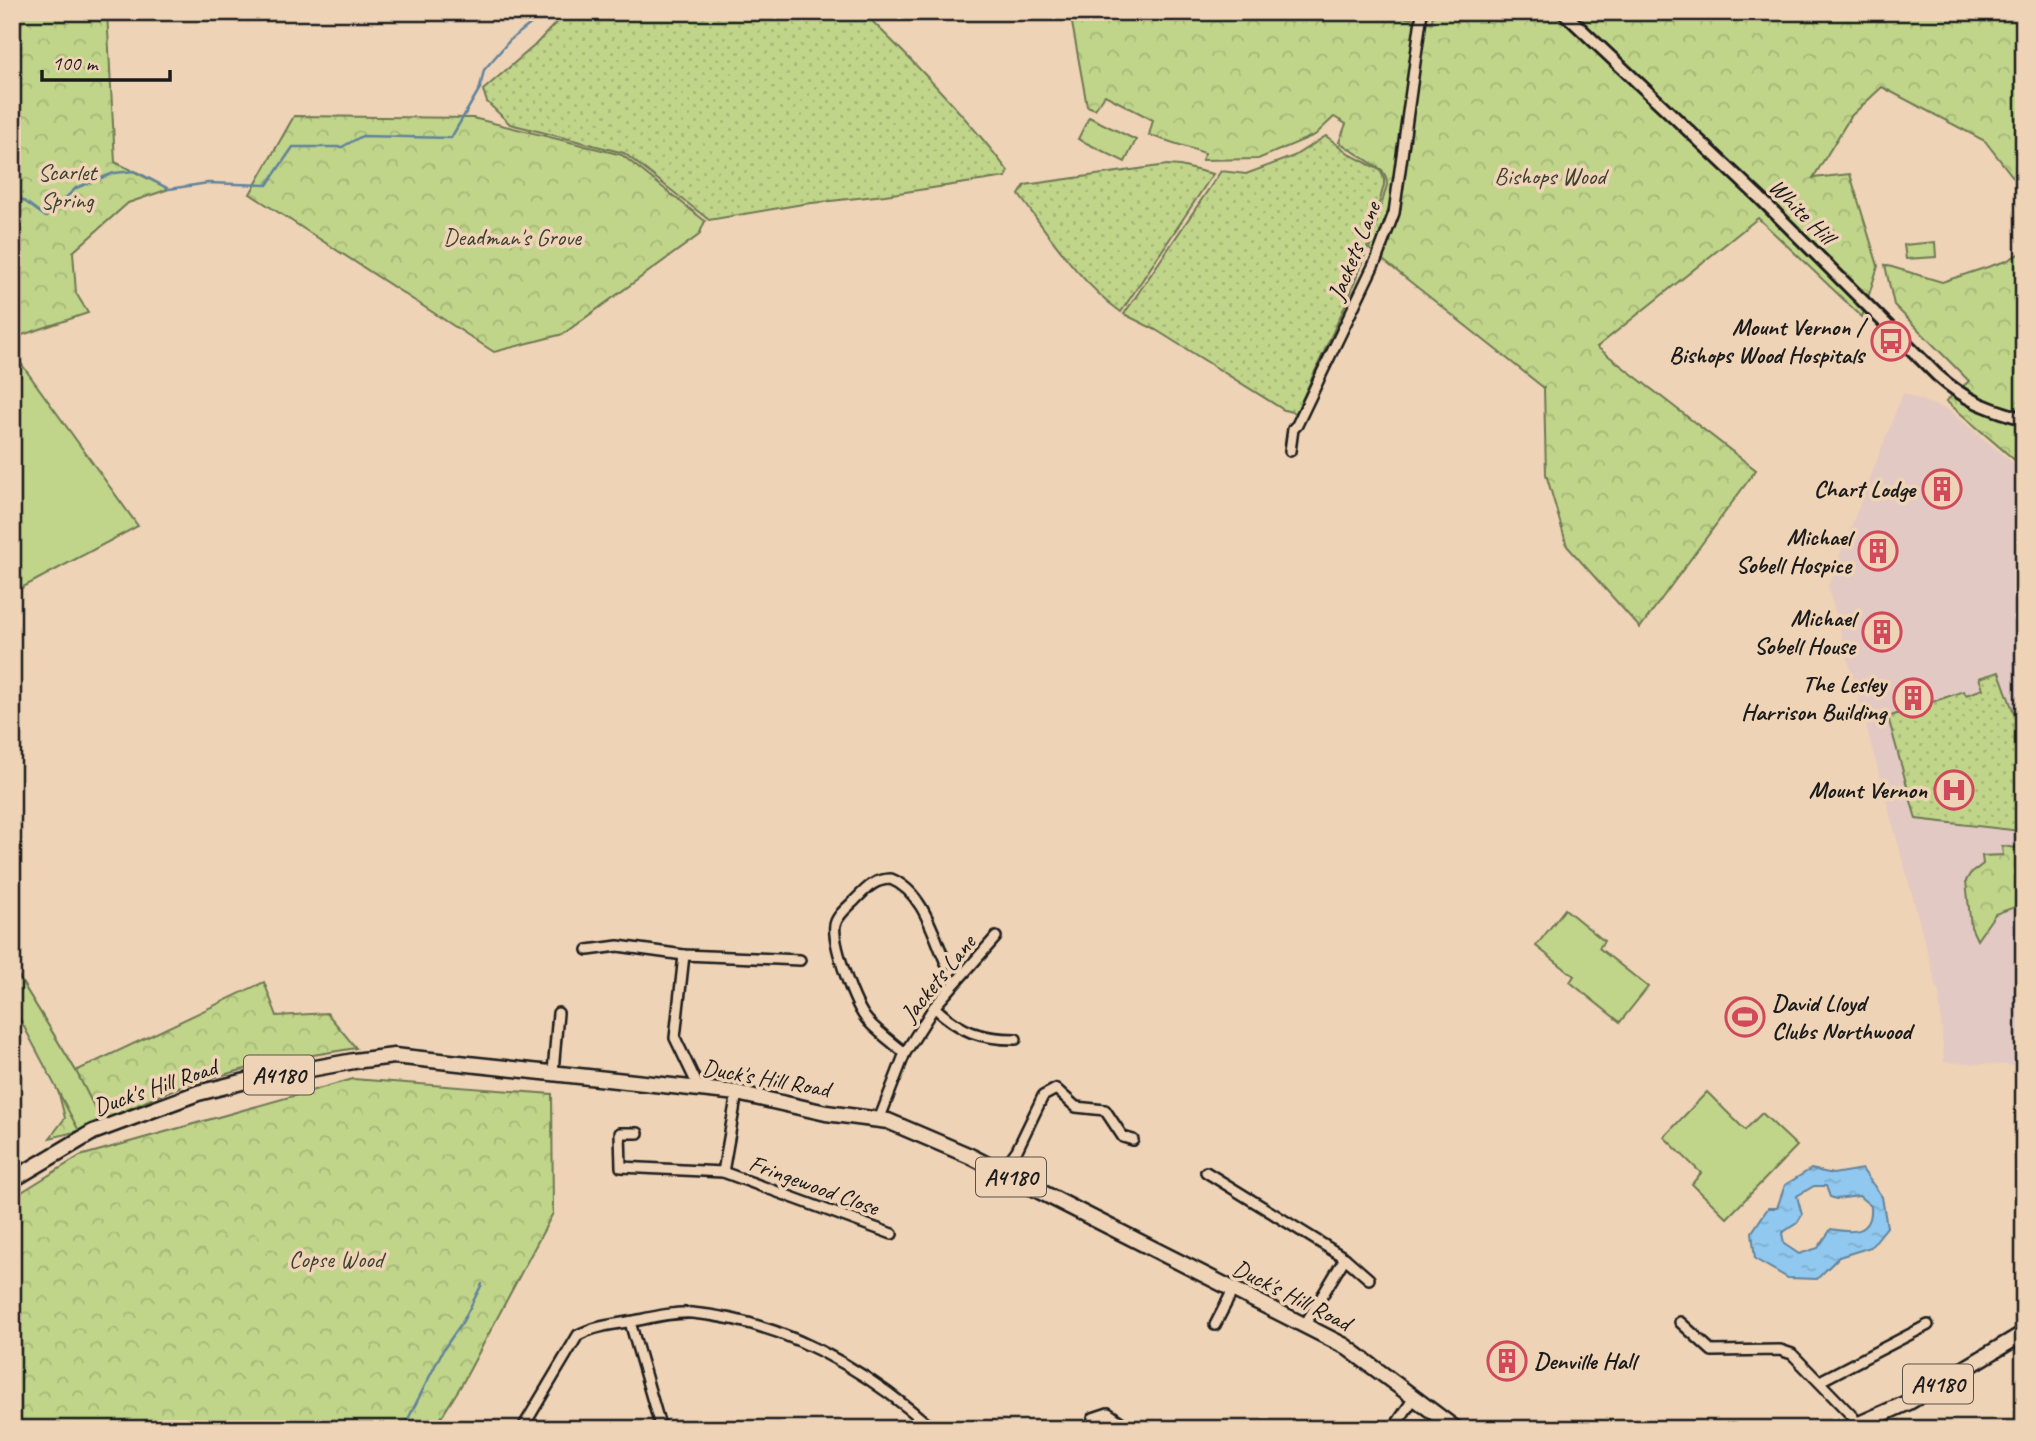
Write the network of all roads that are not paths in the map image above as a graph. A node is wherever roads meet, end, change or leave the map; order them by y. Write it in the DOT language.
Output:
graph roads {
  1 [pos="1422,12"];
  2 [pos="1563,12"];
  3 [pos="2024,419"];
  4 [pos="1290,451"];
  5 [pos="996,937"];
  6 [pos="588,950"];
  7 [pos="684,955"];
  8 [pos="800,960"];
  9 [pos="946,963"];
  10 [pos="934,1007"];
  11 [pos="558,1013"];
  12 [pos="1016,1039"];
  13 [pos="905,1053"];
  14 [pos="553,1072"];
  15 [pos="699,1088"];
  16 [pos="737,1093"];
  17 [pos="879,1120"];
  18 [pos="638,1133"];
  19 [pos="1133,1140"];
  20 [pos="723,1172"];
  21 [pos="1001,1172"];
  22 [pos="1206,1172"];
  23 [pos="12,1180"];
  24 [pos="892,1234"];
  25 [pos="1345,1258"];
  26 [pos="1369,1279"];
  27 [pos="1233,1290"];
  28 [pos="630,1322"];
  29 [pos="1680,1322"];
  30 [pos="1215,1325"];
  31 [pos="1928,1325"];
  32 [pos="1304,1326"];
  33 [pos="2024,1333"];
  34 [pos="1820,1381"];
  35 [pos="1414,1398"];
  36 [pos="1854,1427"];
  37 [pos="522,1429"];
  38 [pos="662,1429"];
  39 [pos="933,1429"];
  40 [pos="1092,1429"];
  41 [pos="1131,1429"];
  42 [pos="1393,1429"];
  43 [pos="1456,1429"];
  1 -- 4 [label="street, Jackets Lane"];
  2 -- 3 [label="street, White Hill"];
  5 -- 10 [label="street, Jackets Lane"];
  6 -- 7 [label="street"];
  7 -- 8 [label="street"];
  7 -- 15 [label="street"];
  9 -- 13 [label="street"];
  10 -- 12 [label="street"];
  10 -- 13 [label="street, Jackets Lane"];
  11 -- 14 [label="street"];
  13 -- 17 [label="street, Jackets Lane"];
  14 -- 15 [label="main road, Duck's Hill Road / A4180"];
  14 -- 23 [label="main road, Duck's Hill Road / A4180"];
  15 -- 16 [label="main road, Duck's Hill Road / A4180"];
  16 -- 17 [label="main road, Duck's Hill Road / A4180"];
  16 -- 20 [label="street, Fringewood Close"];
  17 -- 21 [label="main road, Duck's Hill Road / A4180"];
  18 -- 20 [label="street, Fringewood Close"];
  19 -- 21 [label="street"];
  20 -- 24 [label="street, Fringewood Close"];
  21 -- 27 [label="main road, Duck's Hill Road / A4180"];
  22 -- 25 [label="street"];
  25 -- 26 [label="street"];
  25 -- 32 [label="street"];
  27 -- 30 [label="street"];
  27 -- 32 [label="main road, Duck's Hill Road / A4180"];
  28 -- 37 [label="street"];
  28 -- 38 [label="street"];
  28 -- 39 [label="street"];
  29 -- 34 [label="street"];
  31 -- 34 [label="street"];
  32 -- 35 [label="main road, Duck's Hill Road / A4180"];
  33 -- 36 [label="main road, A4180"];
  34 -- 36 [label="street"];
  35 -- 42 [label="street"];
  35 -- 43 [label="main road, Duck's Hill Road / A4180"];
  40 -- 41 [label="street"];
}
